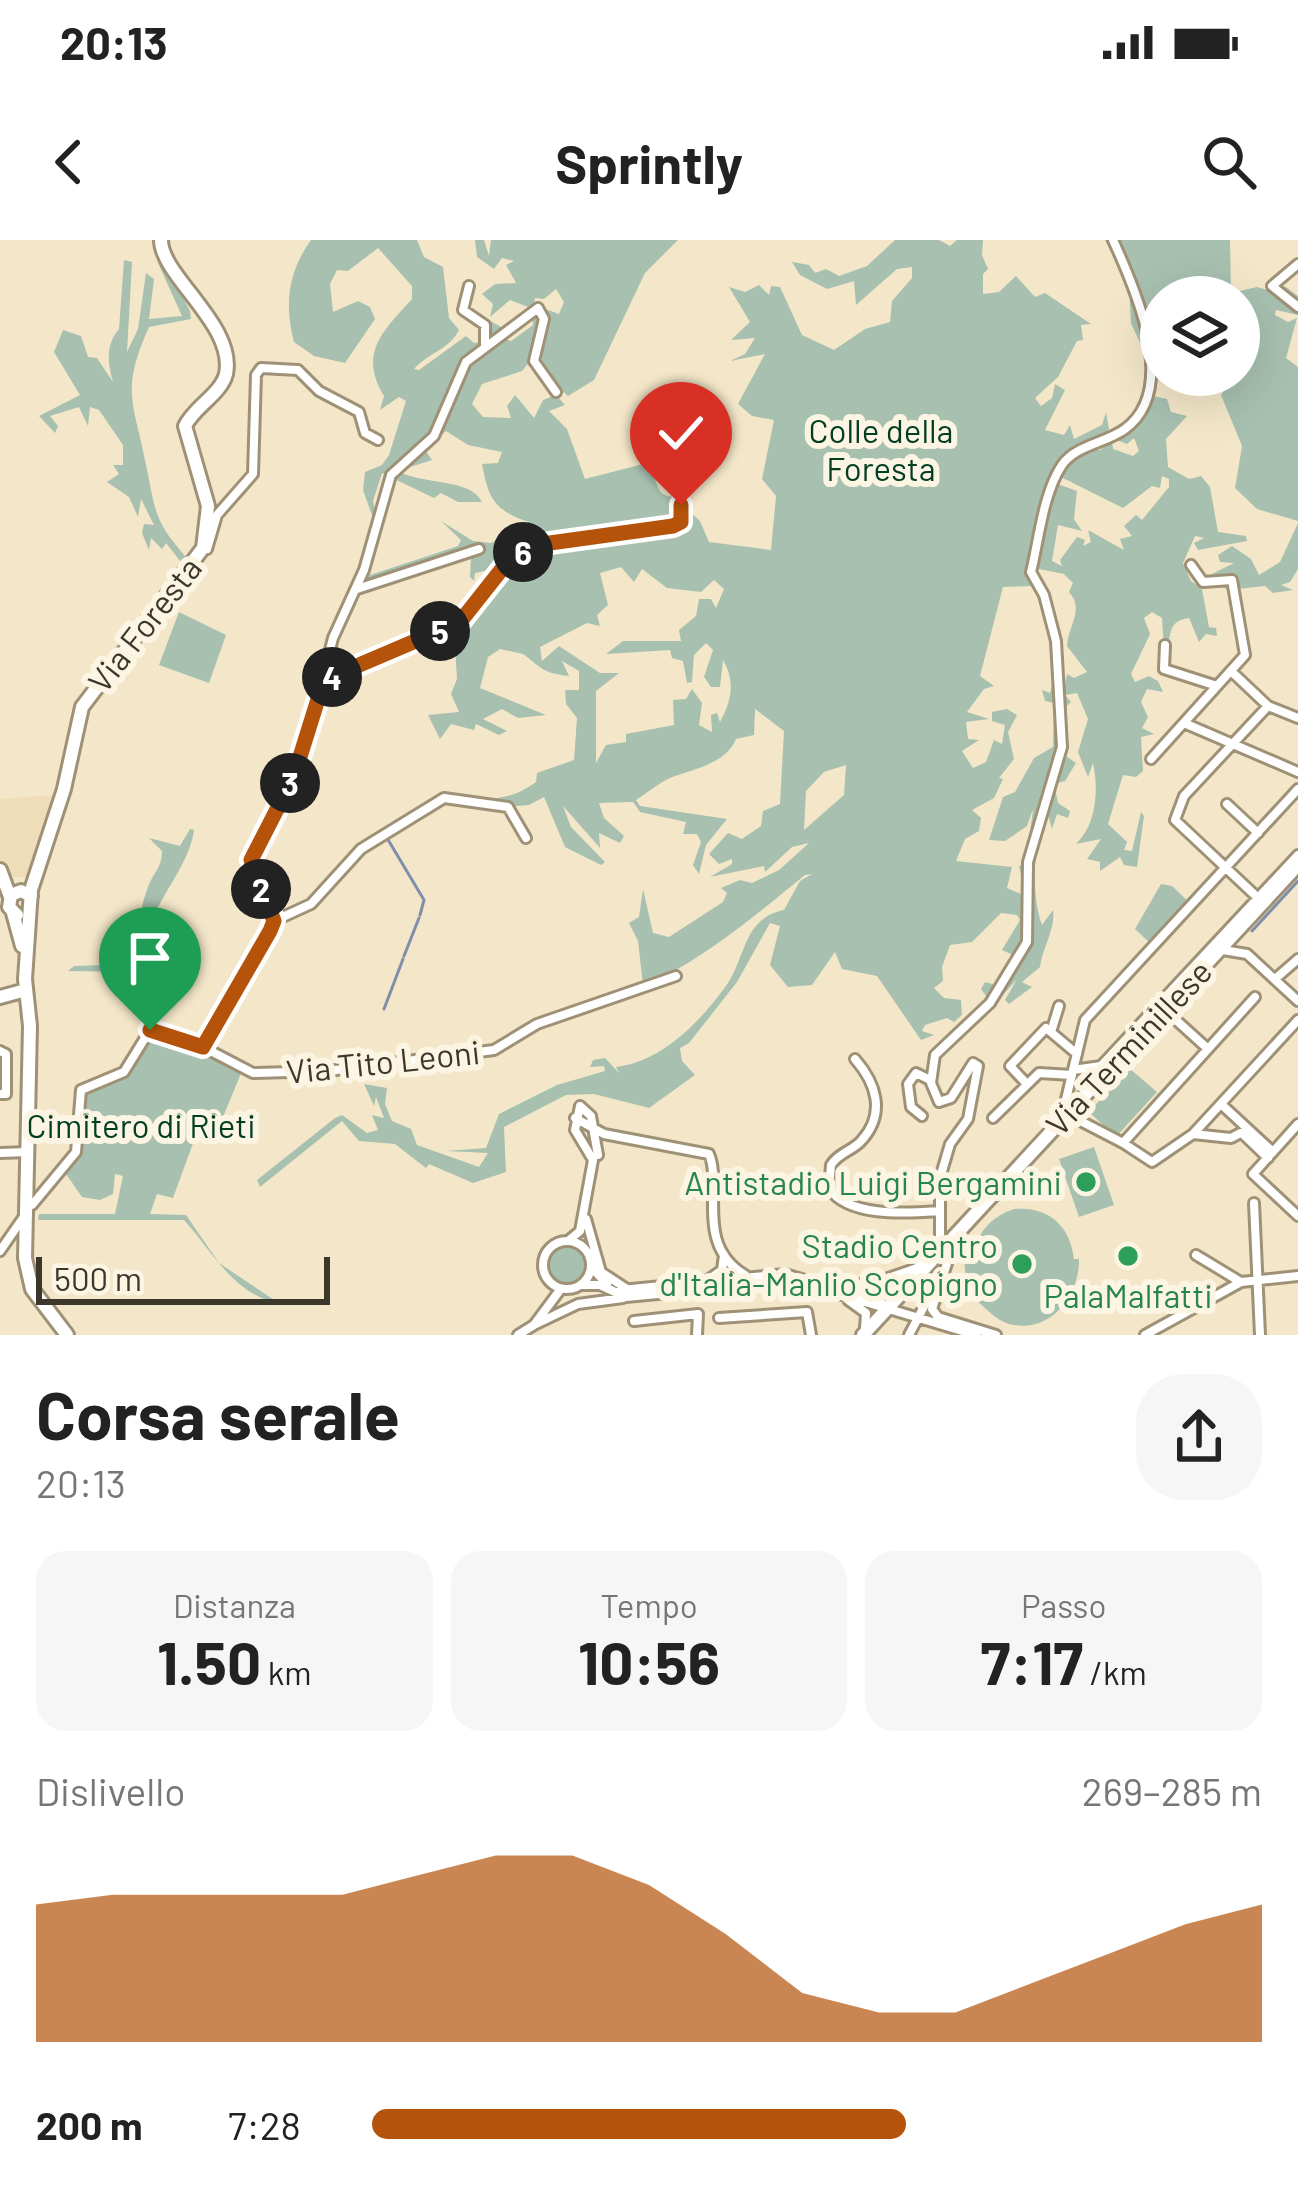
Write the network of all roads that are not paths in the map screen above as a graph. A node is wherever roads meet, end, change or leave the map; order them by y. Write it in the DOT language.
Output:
graph roads {
  1 [pos="161,240"];
  2 [pos="1114,240"];
  3 [pos="1298,263"];
  4 [pos="469,286"];
  5 [pos="1298,307"];
  6 [pos="485,344"];
  7 [pos="556,392"];
  8 [pos="378,440"];
  9 [pos="681,505"];
  10 [pos="479,549"];
  11 [pos="196,564"];
  12 [pos="1191,565"];
  13 [pos="356,590"];
  14 [pos="1165,645"];
  15 [pos="1231,671"];
  16 [pos="324,680"];
  17 [pos="1217,686"];
  18 [pos="1268,706"];
  19 [pos="1298,718"];
  20 [pos="1184,723"];
  21 [pos="1234,744"];
  22 [pos="1151,759"];
  23 [pos="1298,772"];
  24 [pos="1298,789"];
  25 [pos="1227,804"];
  26 [pos="1258,832"];
  27 [pos="526,838"];
  28 [pos="1298,855"];
  29 [pos="1298,865"];
  30 [pos="1225,869"];
  31 [pos="0,876"];
  32 [pos="1258,898"];
  33 [pos="13,900"];
  34 [pos="274,921"];
  35 [pos="1239,946"];
  36 [pos="1298,959"];
  37 [pos="676,976"];
  38 [pos="1276,980"];
  39 [pos="16,984"];
  40 [pos="0,997"];
  41 [pos="1255,997"];
  42 [pos="1298,1001"];
  43 [pos="1059,1006"];
  44 [pos="1164,1009"];
  45 [pos="1298,1020"];
  46 [pos="1051,1032"];
  47 [pos="203,1047"];
  48 [pos="1208,1049"];
  49 [pos="0,1051"];
  50 [pos="1077,1054"];
  51 [pos="856,1059"];
  52 [pos="1073,1073"];
  53 [pos="931,1083"];
  54 [pos="1026,1083"];
  55 [pos="1075,1091"];
  56 [pos="0,1094"];
  57 [pos="1221,1104"];
  58 [pos="922,1116"];
  59 [pos="1063,1117"];
  60 [pos="993,1118"];
  61 [pos="579,1119"];
  62 [pos="1298,1124"];
  63 [pos="594,1127"];
  64 [pos="1246,1131"];
  65 [pos="604,1134"];
  66 [pos="1193,1134"];
  67 [pos="1123,1143"];
  68 [pos="28,1152"];
  69 [pos="0,1153"];
  70 [pos="598,1155"];
  71 [pos="1271,1155"];
  72 [pos="596,1166"];
  73 [pos="1254,1203"];
  74 [pos="940,1211"];
  75 [pos="25,1214"];
  76 [pos="1298,1216"];
  77 [pos="586,1217"];
  78 [pos="958,1230"];
  79 [pos="568,1241"];
  80 [pos="944,1245"];
  81 [pos="0,1251"];
  82 [pos="587,1251"];
  83 [pos="724,1254"];
  84 [pos="1196,1255"];
  85 [pos="591,1267"];
  86 [pos="920,1267"];
  87 [pos="944,1268"];
  88 [pos="1298,1276"];
  89 [pos="748,1277"];
  90 [pos="546,1279"];
  91 [pos="1259,1279"];
  92 [pos="805,1280"];
  93 [pos="938,1282"];
  94 [pos="1240,1282"];
  95 [pos="698,1283"];
  96 [pos="582,1285"];
  97 [pos="562,1289"];
  98 [pos="630,1294"];
  99 [pos="895,1306"];
  100 [pos="919,1317"];
  101 [pos="719,1318"];
  102 [pos="634,1321"];
  103 [pos="935,1322"];
  104 [pos="534,1325"];
  105 [pos="956,1331"];
  106 [pos="519,1334"];
  107 [pos="67,1335"];
  108 [pos="698,1335"];
  109 [pos="811,1335"];
  110 [pos="862,1335"];
  111 [pos="910,1335"];
  112 [pos="976,1335"];
  113 [pos="996,1335"];
  114 [pos="1145,1335"];
  115 [pos="1260,1335"];
  1 -- 11 [label="main road, Via Foresta"];
  2 -- 53 [label="street"];
  3 -- 5 [label="street"];
  4 -- 6 [label="street"];
  6 -- 7 [label="street"];
  6 -- 13 [label="street"];
  8 -- 11 [label="street"];
  9 -- 16 [label="street"];
  10 -- 13 [label="street"];
  11 -- 33 [label="main road, Via Foresta"];
  12 -- 15 [label="street"];
  13 -- 16 [label="street"];
  14 -- 17 [label="street"];
  15 -- 17 [label="street"];
  15 -- 18 [label="street"];
  16 -- 34 [label="street"];
  17 -- 20 [label="street"];
  18 -- 19 [label="street"];
  18 -- 21 [label="street"];
  20 -- 21 [label="street"];
  20 -- 22 [label="street"];
  21 -- 23 [label="street"];
  21 -- 30 [label="street"];
  24 -- 26 [label="street"];
  25 -- 26 [label="street"];
  26 -- 30 [label="street"];
  27 -- 34 [label="street"];
  28 -- 32 [label="street"];
  29 -- 35 [label="main road, Via Terminillese"];
  30 -- 32 [label="street"];
  30 -- 50 [label="street"];
  31 -- 33 [label="main road"];
  32 -- 52 [label="street"];
  33 -- 39 [label="main road"];
  34 -- 47 [label="street"];
  35 -- 38 [label="street"];
  35 -- 44 [label="main road, Via Terminillese"];
  36 -- 38 [label="street"];
  37 -- 47 [label="street, Via Tito Leoni"];
  38 -- 42 [label="street"];
  39 -- 40 [label="main road"];
  39 -- 68 [label="main road"];
  41 -- 48 [label="street"];
  43 -- 46 [label="street"];
  44 -- 48 [label="street"];
  44 -- 55 [label="main road, Via Terminillese"];
  45 -- 57 [label="street"];
  46 -- 50 [label="street"];
  46 -- 54 [label="street"];
  47 -- 75 [label="street, Via Tito Leoni"];
  48 -- 67 [label="street"];
  49 -- 56 [label="street"];
  50 -- 52 [label="street"];
  51 -- 74 [label="street"];
  52 -- 54 [label="street"];
  52 -- 55 [label="street"];
  53 -- 58 [label="street"];
  53 -- 74 [label="street"];
  54 -- 60 [label="street"];
  55 -- 59 [label="main road, Via Terminillese"];
  57 -- 64 [label="street"];
  57 -- 66 [label="street"];
  59 -- 67 [label="street"];
  59 -- 78 [label="main road, Via Terminillese"];
  61 -- 63 [label="street"];
  61 -- 63 [label="street"];
  61 -- 72 [label="street"];
  61 -- 79 [label="street"];
  62 -- 71 [label="street"];
  63 -- 65 [label="street"];
  63 -- 70 [label="street"];
  64 -- 66 [label="street"];
  64 -- 71 [label="street"];
  65 -- 70 [label="street"];
  65 -- 83 [label="street"];
  66 -- 67 [label="street"];
  68 -- 69 [label="street"];
  68 -- 75 [label="main road"];
  70 -- 72 [label="street"];
  71 -- 76 [label="street"];
  72 -- 77 [label="street"];
  73 -- 91 [label="street"];
  74 -- 86 [label="street"];
  75 -- 81 [label="street"];
  75 -- 107 [label="main road"];
  77 -- 82 [label="street"];
  77 -- 98 [label="street"];
  78 -- 80 [label="main road, Via Terminillese"];
  78 -- 87 [label="street"];
  79 -- 82 [label="street"];
  79 -- 90 [label="street"];
  80 -- 86 [label="main road, Via Terminillese"];
  80 -- 87 [label="street"];
  82 -- 85 [label="street"];
  83 -- 89 [label="street"];
  83 -- 95 [label="street"];
  84 -- 94 [label="street"];
  85 -- 96 [label="street"];
  85 -- 98 [label="street"];
  86 -- 92 [label="street"];
  86 -- 99 [label="main road, Via Terminillese"];
  87 -- 93 [label="street"];
  88 -- 91 [label="street"];
  89 -- 92 [label="street"];
  89 -- 95 [label="street"];
  90 -- 97 [label="street"];
  90 -- 106 [label="street"];
  91 -- 94 [label="street"];
  91 -- 115 [label="street"];
  92 -- 98 [label="street"];
  92 -- 99 [label="street"];
  92 -- 110 [label="street"];
  93 -- 100 [label="street"];
  93 -- 113 [label="street"];
  94 -- 114 [label="street"];
  95 -- 98 [label="street"];
  96 -- 97 [label="street"];
  96 -- 98 [label="street"];
  97 -- 104 [label="street"];
  98 -- 104 [label="street"];
  99 -- 100 [label="street"];
  99 -- 110 [label="main road"];
  100 -- 103 [label="street"];
  100 -- 111 [label="street"];
  101 -- 109 [label="street"];
  102 -- 108 [label="street"];
  103 -- 105 [label="street"];
  103 -- 111 [label="street"];
  104 -- 106 [label="street"];
  105 -- 112 [label="street"];
}
